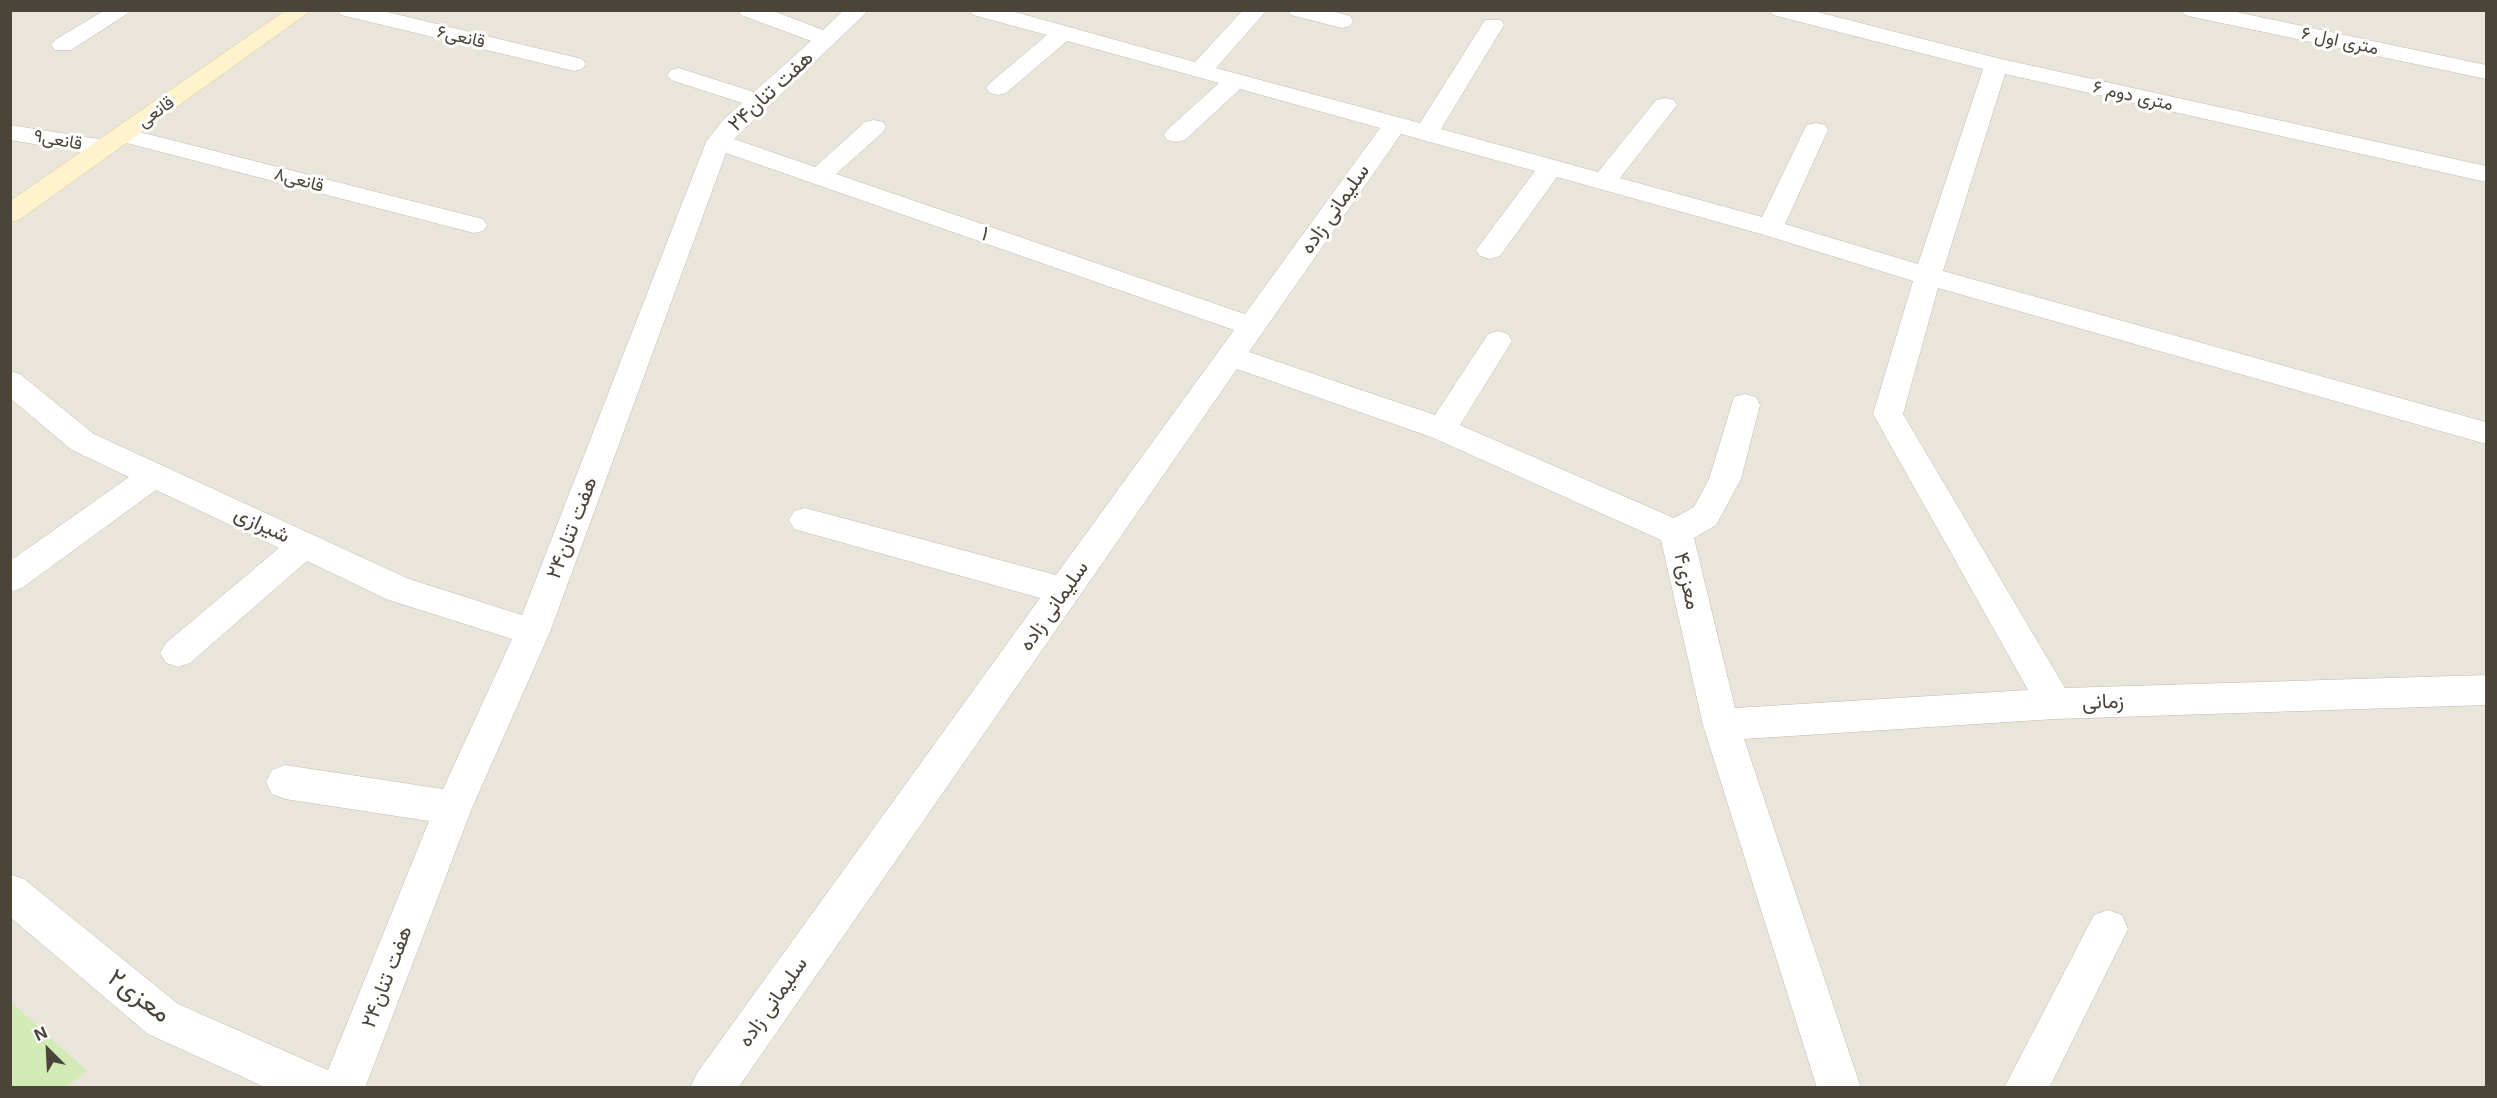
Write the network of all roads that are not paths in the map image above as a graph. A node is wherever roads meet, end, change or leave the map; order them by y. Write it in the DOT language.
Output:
graph roads {
  1 [pos="122,10"];
  2 [pos="301,10"];
  3 [pos="349,10"];
  4 [pos="749,10"];
  5 [pos="858,10"];
  6 [pos="981,10"];
  7 [pos="1256,10"];
  8 [pos="1299,10"];
  9 [pos="1781,10"];
  10 [pos="2193,10"];
  11 [pos="1043,18"];
  12 [pos="1342,21"];
  13 [pos="1493,25"];
  14 [pos="1063,33"];
  15 [pos="827,39"];
  16 [pos="63,45"];
  17 [pos="574,64"];
  18 [pos="1996,65"];
  19 [pos="1200,71"];
  20 [pos="2487,72"];
  21 [pos="678,75"];
  22 [pos="1236,81"];
  23 [pos="998,88"];
  24 [pos="759,101"];
  25 [pos="1665,105"];
  26 [pos="873,127"];
  27 [pos="1410,129"];
  28 [pos="1816,130"];
  29 [pos="10,132"];
  30 [pos="1176,135"];
  31 [pos="115,141"];
  32 [pos="718,142"];
  33 [pos="1551,167"];
  34 [pos="2487,174"];
  35 [pos="818,177"];
  36 [pos="1604,182"];
  37 [pos="10,214"];
  38 [pos="474,225"];
  39 [pos="1770,228"];
  40 [pos="1490,250"];
  41 [pos="1928,276"];
  42 [pos="1252,326"];
  43 [pos="1498,341"];
  44 [pos="1231,356"];
  45 [pos="16,394"];
  46 [pos="1745,405"];
  47 [pos="1442,429"];
  48 [pos="2487,433"];
  49 [pos="154,475"];
  50 [pos="805,520"];
  51 [pos="1676,533"];
  52 [pos="304,545"];
  53 [pos="10,579"];
  54 [pos="1064,591"];
  55 [pos="533,632"];
  56 [pos="178,653"];
  57 [pos="2487,690"];
  58 [pos="2055,704"];
  59 [pos="1721,725"];
  60 [pos="285,782"];
  61 [pos="453,808"];
  62 [pos="10,892"];
  63 [pos="2108,929"];
  64 [pos="318,1088"];
  65 [pos="343,1088"];
  66 [pos="712,1088"];
  67 [pos="1839,1088"];
  68 [pos="2026,1088"];
  1 -- 16 [label="street"];
  2 -- 31 [label="street, قانعی"];
  3 -- 17 [label="street, ۶قانعی"];
  4 -- 15 [label="street"];
  5 -- 15 [label="street, هفت تنان۲۴"];
  6 -- 11 [label="street"];
  7 -- 19 [label="street"];
  8 -- 12 [label="street"];
  9 -- 18 [label="street, ۶ متری دوم"];
  10 -- 20 [label="street, ۶ متری اول"];
  11 -- 14 [label="street"];
  13 -- 27 [label="street, سلیمانی زاده"];
  14 -- 19 [label="street"];
  14 -- 23 [label="street"];
  15 -- 24 [label="street, هفت تنان۲۴"];
  18 -- 34 [label="street, ۶ متری دوم"];
  18 -- 41 [label="street"];
  19 -- 22 [label="street"];
  21 -- 24 [label="street"];
  22 -- 27 [label="street"];
  22 -- 30 [label="street"];
  24 -- 32 [label="street, هفت تنان۲۴"];
  25 -- 36 [label="street"];
  26 -- 35 [label="street"];
  27 -- 33 [label="street"];
  27 -- 42 [label="street, سلیمانی زاده"];
  28 -- 39 [label="street"];
  29 -- 31 [label="street, ۹قانعی"];
  31 -- 37 [label="street, قانعی"];
  31 -- 38 [label="street, ۸قانعی"];
  32 -- 35 [label="street, ۱"];
  32 -- 55 [label="street, هفت تنان۲۴"];
  33 -- 36 [label="street"];
  33 -- 40 [label="street"];
  35 -- 42 [label="street, ۱"];
  36 -- 39 [label="street"];
  39 -- 41 [label="street"];
  41 -- 48 [label="street"];
  41 -- 58 [label="street"];
  42 -- 44 [label="street, سلیمانی زاده"];
  43 -- 47 [label="street"];
  44 -- 47 [label="street, ۴معزی"];
  44 -- 54 [label="street, سلیمانی زاده"];
  45 -- 49 [label="street, شیرازی"];
  46 -- 51 [label="street"];
  47 -- 51 [label="street, ۴معزی"];
  49 -- 52 [label="street, شیرازی"];
  49 -- 53 [label="street"];
  50 -- 54 [label="street"];
  51 -- 59 [label="street, ۴معزی"];
  52 -- 55 [label="street, شیرازی"];
  52 -- 56 [label="street"];
  54 -- 66 [label="street, سلیمانی زاده"];
  55 -- 61 [label="street, هفت تنان۲۴"];
  57 -- 58 [label="street, زمانی"];
  58 -- 59 [label="street, زمانی"];
  59 -- 67 [label="street, ۴معزی"];
  60 -- 61 [label="street"];
  61 -- 65 [label="street, هفت تنان۲۴"];
  62 -- 64 [label="street, ۲معزی"];
  63 -- 68 [label="street"];
}
